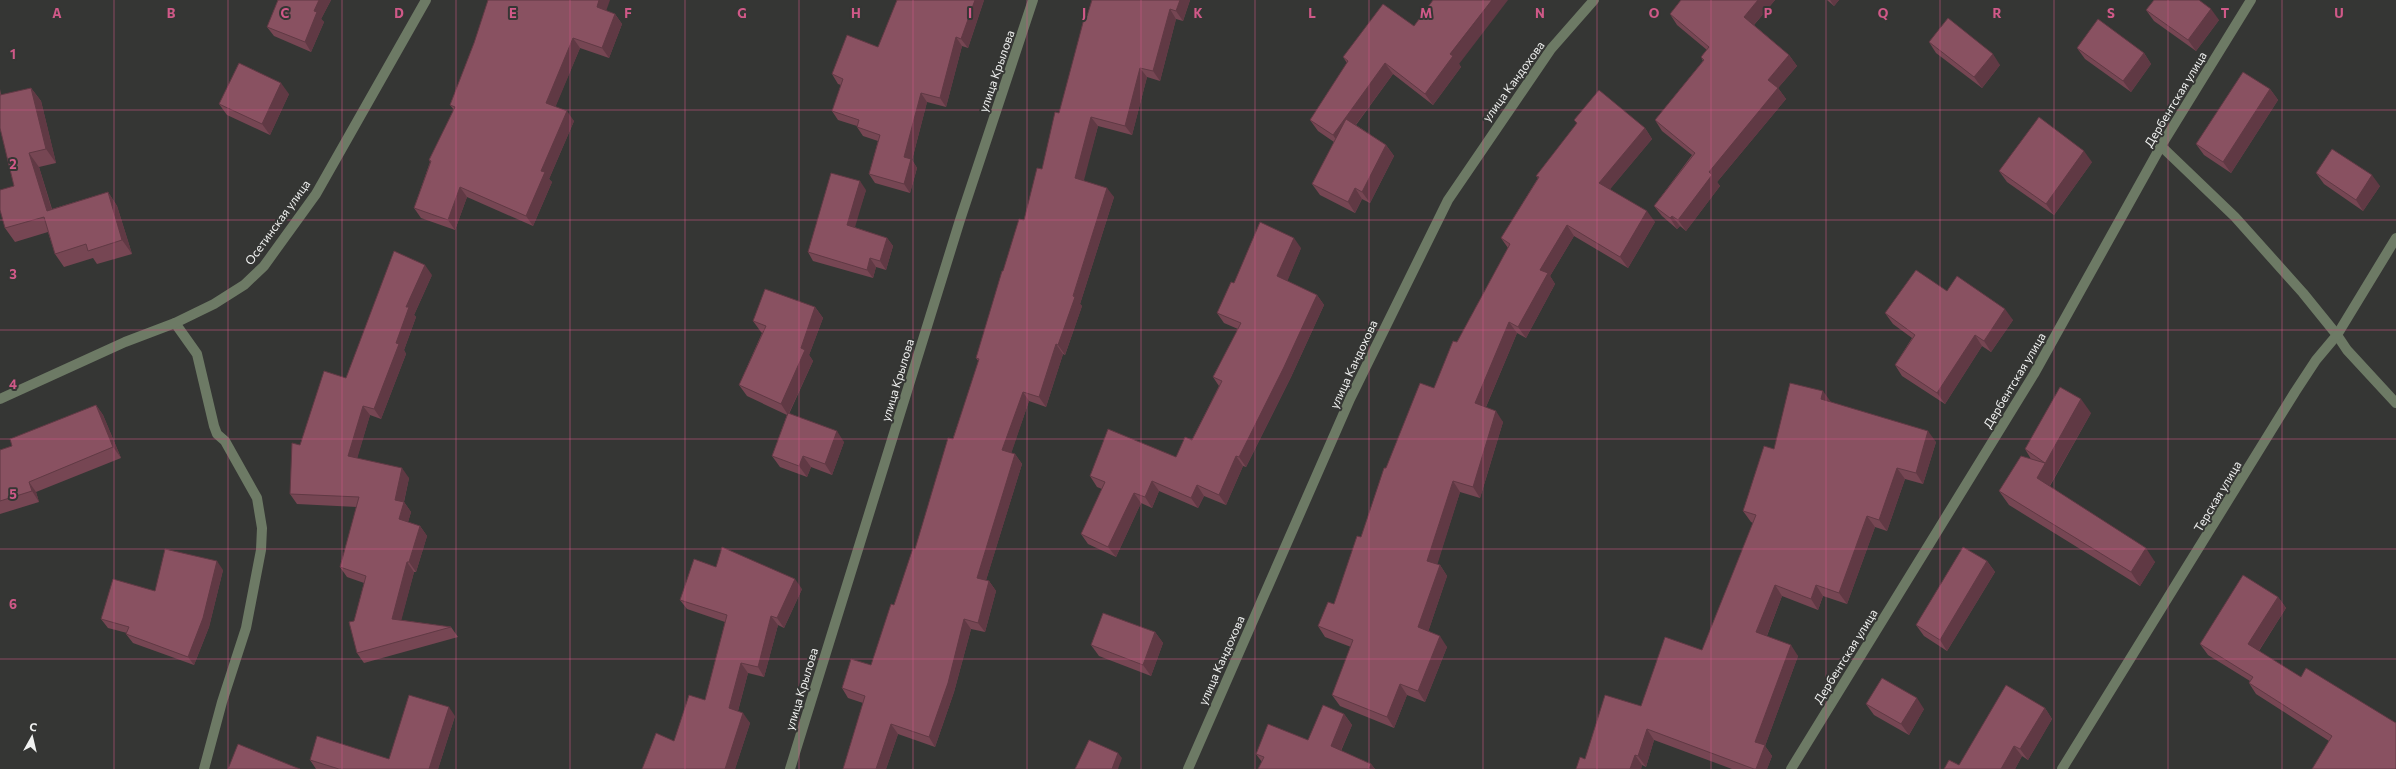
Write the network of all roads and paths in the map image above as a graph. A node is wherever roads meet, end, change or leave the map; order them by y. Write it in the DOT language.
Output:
graph roads {
  1 [pos="426,0"];
  2 [pos="1033,0"];
  3 [pos="1594,0"];
  4 [pos="2251,0"];
  5 [pos="2161,146"];
  6 [pos="2396,238"];
  7 [pos="175,323"];
  8 [pos="2337,335"];
  9 [pos="0,399"];
  10 [pos="2396,403"];
  11 [pos="204,769"];
  12 [pos="790,769"];
  13 [pos="1188,769"];
  14 [pos="1791,769"];
  15 [pos="2062,769"];
  1 -- 7 [label="street, Осетинская улица"];
  2 -- 12 [label="street, улица Крылова"];
  3 -- 13 [label="street, улица Кандохова"];
  4 -- 5 [label="street, Дербентская улица"];
  5 -- 8 [label="street"];
  5 -- 14 [label="street, Дербентская улица"];
  6 -- 8 [label="street, Терская улица"];
  7 -- 9 [label="street, Осетинская улица"];
  7 -- 11 [label="street"];
  8 -- 10 [label="street"];
  8 -- 15 [label="street, Терская улица"];
}
